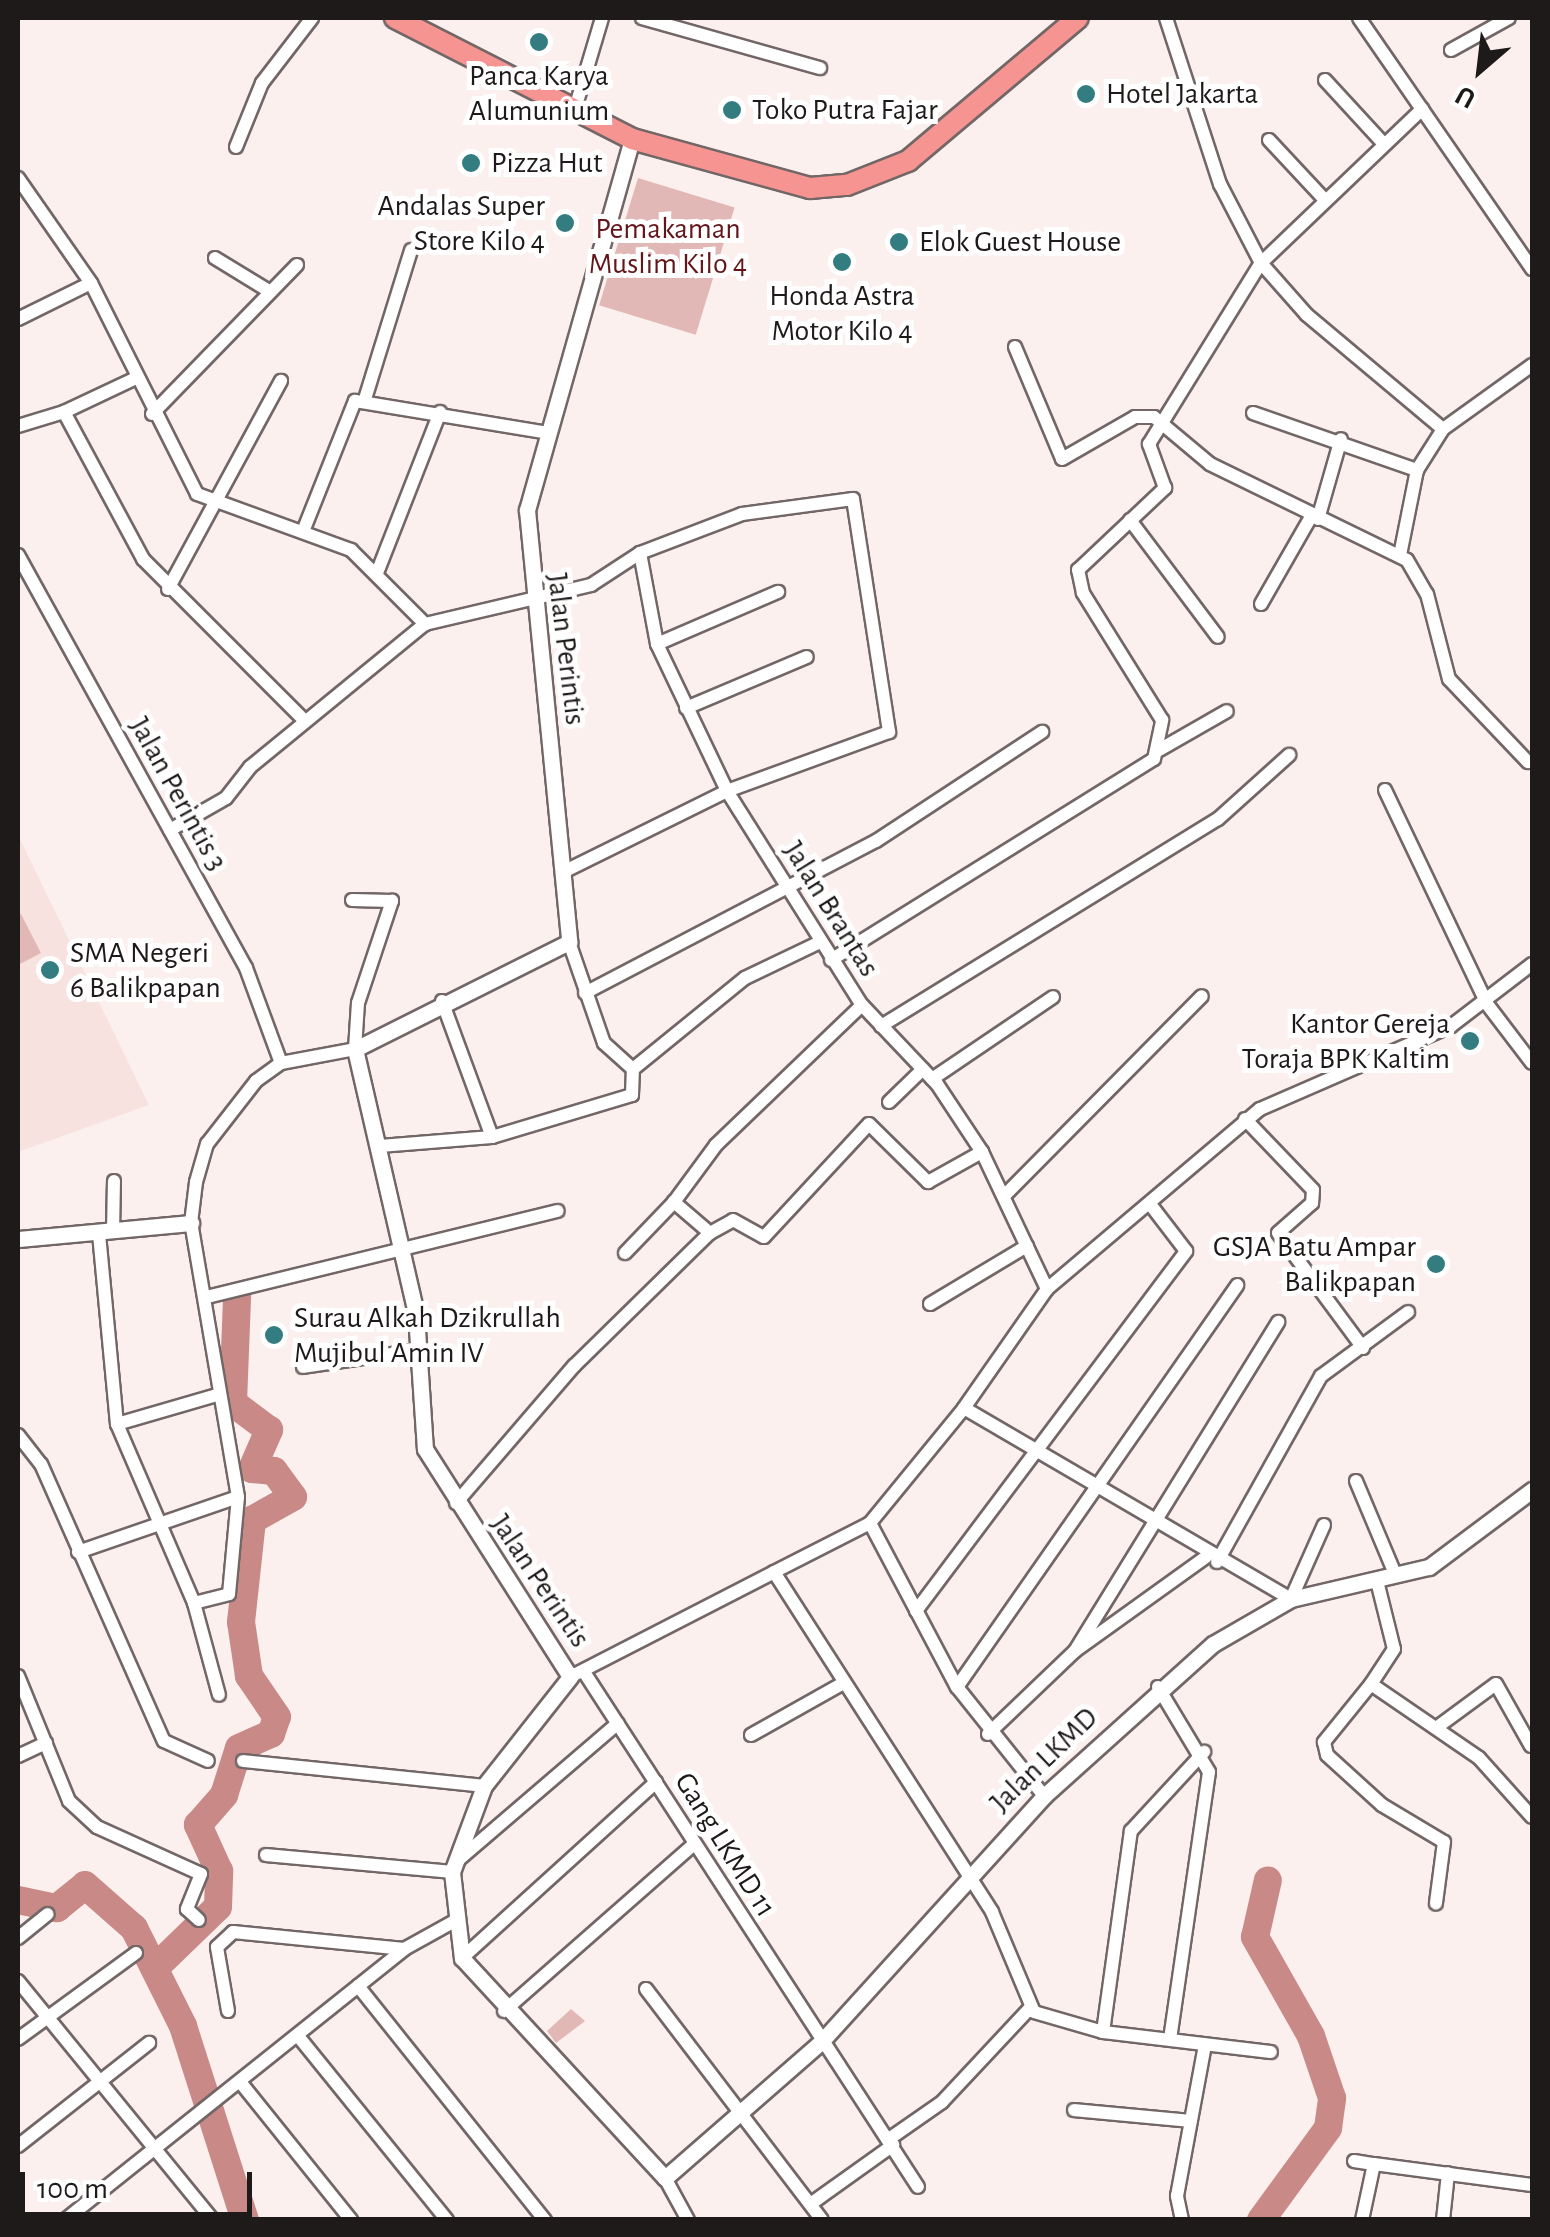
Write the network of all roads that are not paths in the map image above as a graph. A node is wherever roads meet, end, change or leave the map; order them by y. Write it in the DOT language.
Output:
graph roads {
  1 [pos="312,18"];
  2 [pos="395,18"];
  3 [pos="602,18"];
  4 [pos="642,18"];
  5 [pos="1073,18"];
  6 [pos="1166,18"];
  7 [pos="1359,18"];
  8 [pos="1509,18"];
  9 [pos="1451,50"];
  10 [pos="820,68"];
  11 [pos="1325,80"];
  12 [pos="1422,109"];
  13 [pos="574,112"];
  14 [pos="632,139"];
  15 [pos="1269,140"];
  16 [pos="1383,143"];
  17 [pos="236,147"];
  18 [pos="18,178"];
  19 [pos="1324,199"];
  20 [pos="411,250"];
  21 [pos="215,258"];
  22 [pos="1261,263"];
  23 [pos="297,265"];
  24 [pos="1532,269"];
  25 [pos="90,283"];
  26 [pos="269,291"];
  27 [pos="18,319"];
  28 [pos="1015,348"];
  29 [pos="1532,365"];
  30 [pos="136,378"];
  31 [pos="281,381"];
  32 [pos="365,399"];
  33 [pos="64,412"];
  34 [pos="440,412"];
  35 [pos="1253,413"];
  36 [pos="152,414"];
  37 [pos="1160,422"];
  38 [pos="18,426"];
  39 [pos="1443,429"];
  40 [pos="542,432"];
  41 [pos="1341,439"];
  42 [pos="1417,470"];
  43 [pos="213,502"];
  44 [pos="1315,517"];
  45 [pos="1130,520"];
  46 [pos="304,529"];
  47 [pos="640,553"];
  48 [pos="18,555"];
  49 [pos="1400,555"];
  50 [pos="377,573"];
  51 [pos="168,590"];
  52 [pos="778,592"];
  53 [pos="529,594"];
  54 [pos="1261,604"];
  55 [pos="424,624"];
  56 [pos="1218,637"];
  57 [pos="657,644"];
  58 [pos="807,657"];
  59 [pos="686,708"];
  60 [pos="1228,711"];
  61 [pos="305,721"];
  62 [pos="1042,732"];
  63 [pos="1159,750"];
  64 [pos="1289,755"];
  65 [pos="1531,762"];
  66 [pos="1385,790"];
  67 [pos="727,791"];
  68 [pos="170,830"];
  69 [pos="565,871"];
  70 [pos="790,886"];
  71 [pos="352,900"];
  72 [pos="569,942"];
  73 [pos="820,942"];
  74 [pos="831,960"];
  75 [pos="1532,964"];
  76 [pos="586,992"];
  77 [pos="1202,996"];
  78 [pos="1053,997"];
  79 [pos="442,1001"];
  80 [pos="1487,1004"];
  81 [pos="862,1005"];
  82 [pos="881,1026"];
  83 [pos="355,1048"];
  84 [pos="281,1062"];
  85 [pos="1532,1062"];
  86 [pos="633,1069"];
  87 [pos="927,1074"];
  88 [pos="889,1102"];
  89 [pos="1245,1119"];
  90 [pos="492,1137"];
  91 [pos="380,1146"];
  92 [pos="982,1152"];
  93 [pos="114,1181"];
  94 [pos="1004,1196"];
  95 [pos="674,1202"];
  96 [pos="1150,1204"];
  97 [pos="558,1211"];
  98 [pos="191,1224"];
  99 [pos="106,1234"];
  100 [pos="710,1234"];
  101 [pos="18,1239"];
  102 [pos="1027,1246"];
  103 [pos="404,1248"];
  104 [pos="624,1253"];
  105 [pos="1237,1285"];
  106 [pos="1047,1289"];
  107 [pos="207,1296"];
  108 [pos="930,1304"];
  109 [pos="1408,1312"];
  110 [pos="1278,1322"];
  111 [pos="1362,1348"];
  112 [pos="418,1350"];
  113 [pos="302,1366"];
  114 [pos="217,1395"];
  115 [pos="964,1408"];
  116 [pos="118,1424"];
  117 [pos="18,1435"];
  118 [pos="1034,1450"];
  119 [pos="1356,1480"];
  120 [pos="1094,1486"];
  121 [pos="1532,1490"];
  122 [pos="238,1496"];
  123 [pos="456,1504"];
  124 [pos="152,1520"];
  125 [pos="1150,1521"];
  126 [pos="870,1523"];
  127 [pos="1324,1526"];
  128 [pos="78,1552"];
  129 [pos="1212,1559"];
  130 [pos="774,1572"];
  131 [pos="1396,1576"];
  132 [pos="1377,1581"];
  133 [pos="1291,1599"];
  134 [pos="194,1602"];
  135 [pos="916,1611"];
  136 [pos="1075,1650"];
  137 [pos="18,1676"];
  138 [pos="578,1676"];
  139 [pos="1371,1684"];
  140 [pos="840,1685"];
  141 [pos="1158,1687"];
  142 [pos="958,1688"];
  143 [pos="219,1696"];
  144 [pos="618,1723"];
  145 [pos="1436,1728"];
  146 [pos="988,1734"];
  147 [pos="751,1735"];
  148 [pos="46,1743"];
  149 [pos="1531,1746"];
  150 [pos="1204,1752"];
  151 [pos="18,1756"];
  152 [pos="208,1761"];
  153 [pos="244,1762"];
  154 [pos="656,1782"];
  155 [pos="484,1786"];
  156 [pos="1044,1796"];
  157 [pos="1532,1817"];
  158 [pos="692,1845"];
  159 [pos="266,1855"];
  160 [pos="454,1867"];
  161 [pos="966,1876"];
  162 [pos="1436,1903"];
  163 [pos="48,1914"];
  164 [pos="199,1920"];
  165 [pos="452,1922"];
  166 [pos="18,1938"];
  167 [pos="404,1949"];
  168 [pos="136,1952"];
  169 [pos="462,1958"];
  170 [pos="18,1981"];
  171 [pos="358,1986"];
  172 [pos="646,1989"];
  173 [pos="1030,2008"];
  174 [pos="228,2011"];
  175 [pos="504,2011"];
  176 [pos="46,2018"];
  177 [pos="1103,2032"];
  178 [pos="298,2036"];
  179 [pos="18,2039"];
  180 [pos="1170,2039"];
  181 [pos="821,2042"];
  182 [pos="149,2043"];
  183 [pos="1205,2044"];
  184 [pos="1271,2052"];
  185 [pos="98,2081"];
  186 [pos="241,2083"];
  187 [pos="743,2110"];
  188 [pos="1074,2110"];
  189 [pos="1190,2121"];
  190 [pos="891,2142"];
  191 [pos="18,2146"];
  192 [pos="152,2147"];
  193 [pos="1354,2161"];
  194 [pos="1374,2164"];
  195 [pos="1448,2173"];
  196 [pos="665,2178"];
  197 [pos="1532,2185"];
  198 [pos="918,2187"];
  199 [pos="812,2203"];
  200 [pos="210,2219"];
  201 [pos="65,2220"];
  202 [pos="351,2220"];
  203 [pos="447,2220"];
  204 [pos="545,2220"];
  205 [pos="688,2220"];
  206 [pos="822,2220"];
  207 [pos="1182,2220"];
  208 [pos="1362,2220"];
  209 [pos="1442,2220"];
  1 -- 17 [label="street"];
  2 -- 13 [label="highway"];
  3 -- 13 [label="street"];
  4 -- 10 [label="street"];
  5 -- 14 [label="highway"];
  6 -- 22 [label="street"];
  7 -- 12 [label="street"];
  8 -- 9 [label="street"];
  11 -- 16 [label="street"];
  12 -- 16 [label="street"];
  12 -- 24 [label="street"];
  13 -- 14 [label="highway"];
  14 -- 40 [label="street, Jalan Perintis"];
  15 -- 19 [label="street"];
  16 -- 19 [label="street"];
  18 -- 25 [label="street"];
  19 -- 22 [label="street"];
  20 -- 32 [label="street"];
  21 -- 26 [label="street"];
  22 -- 37 [label="street"];
  22 -- 39 [label="street"];
  23 -- 26 [label="street"];
  25 -- 27 [label="street"];
  25 -- 30 [label="street"];
  26 -- 36 [label="street"];
  28 -- 37 [label="street"];
  29 -- 39 [label="street"];
  30 -- 33 [label="street"];
  30 -- 36 [label="street"];
  31 -- 43 [label="street"];
  32 -- 34 [label="street"];
  32 -- 46 [label="street"];
  33 -- 38 [label="street"];
  33 -- 51 [label="street"];
  34 -- 40 [label="street"];
  34 -- 50 [label="street"];
  35 -- 41 [label="street"];
  36 -- 43 [label="street"];
  37 -- 44 [label="street"];
  37 -- 45 [label="street"];
  39 -- 42 [label="street"];
  40 -- 53 [label="street, Jalan Perintis"];
  41 -- 42 [label="street"];
  41 -- 44 [label="street"];
  42 -- 49 [label="street"];
  43 -- 46 [label="street"];
  43 -- 51 [label="street"];
  44 -- 49 [label="street"];
  44 -- 54 [label="street"];
  45 -- 56 [label="street"];
  45 -- 63 [label="street"];
  46 -- 50 [label="street"];
  47 -- 53 [label="street"];
  47 -- 57 [label="street, Jalan Brantas"];
  47 -- 67 [label="street"];
  48 -- 68 [label="street, Jalan Perintis 3"];
  49 -- 65 [label="street"];
  50 -- 55 [label="street"];
  51 -- 61 [label="street"];
  52 -- 57 [label="street"];
  53 -- 55 [label="street"];
  53 -- 69 [label="street, Jalan Perintis"];
  55 -- 61 [label="street"];
  57 -- 59 [label="street, Jalan Brantas"];
  58 -- 59 [label="street"];
  59 -- 67 [label="street, Jalan Brantas"];
  60 -- 63 [label="street"];
  61 -- 68 [label="street"];
  62 -- 70 [label="street"];
  63 -- 74 [label="street"];
  64 -- 82 [label="street"];
  66 -- 80 [label="street"];
  67 -- 69 [label="street"];
  67 -- 70 [label="street, Jalan Brantas"];
  68 -- 84 [label="street, Jalan Perintis 3"];
  69 -- 72 [label="street, Jalan Perintis"];
  70 -- 73 [label="street, Jalan Brantas"];
  70 -- 76 [label="street"];
  71 -- 83 [label="street, Jalan Perintis"];
  72 -- 76 [label="street"];
  72 -- 79 [label="street"];
  73 -- 74 [label="street, Jalan Brantas"];
  73 -- 86 [label="street"];
  74 -- 81 [label="street, Jalan Brantas"];
  75 -- 80 [label="street"];
  76 -- 86 [label="street"];
  77 -- 94 [label="street"];
  78 -- 87 [label="street"];
  79 -- 83 [label="street"];
  79 -- 90 [label="street"];
  80 -- 85 [label="street"];
  80 -- 89 [label="street"];
  81 -- 82 [label="street, Jalan Brantas"];
  81 -- 95 [label="street"];
  82 -- 87 [label="street, Jalan Brantas"];
  83 -- 84 [label="street"];
  83 -- 91 [label="street, Jalan Perintis"];
  84 -- 98 [label="street"];
  86 -- 90 [label="street"];
  87 -- 88 [label="street"];
  87 -- 92 [label="street, Jalan Brantas"];
  89 -- 96 [label="street"];
  89 -- 111 [label="street"];
  90 -- 91 [label="street"];
  91 -- 103 [label="street, Jalan Perintis"];
  92 -- 94 [label="street, Jalan Brantas"];
  92 -- 100 [label="street"];
  93 -- 99 [label="street"];
  94 -- 102 [label="street, Jalan Brantas"];
  95 -- 100 [label="street"];
  95 -- 104 [label="street"];
  96 -- 106 [label="street"];
  96 -- 118 [label="street"];
  97 -- 103 [label="street"];
  98 -- 99 [label="street"];
  98 -- 107 [label="street"];
  99 -- 101 [label="street"];
  99 -- 116 [label="street"];
  100 -- 123 [label="street"];
  102 -- 106 [label="street, Jalan Brantas"];
  102 -- 108 [label="street"];
  103 -- 107 [label="street"];
  103 -- 112 [label="street, Jalan Perintis"];
  105 -- 120 [label="street"];
  106 -- 115 [label="street"];
  107 -- 114 [label="street"];
  109 -- 111 [label="street"];
  110 -- 125 [label="street"];
  111 -- 129 [label="street"];
  112 -- 113 [label="street"];
  112 -- 123 [label="street, Jalan Perintis"];
  114 -- 116 [label="street"];
  114 -- 122 [label="street"];
  115 -- 118 [label="street"];
  115 -- 126 [label="street"];
  116 -- 124 [label="street"];
  117 -- 128 [label="street"];
  118 -- 120 [label="street"];
  118 -- 135 [label="street"];
  119 -- 131 [label="street"];
  120 -- 125 [label="street"];
  120 -- 142 [label="street"];
  121 -- 131 [label="street, Jalan LKMD"];
  122 -- 124 [label="street"];
  122 -- 134 [label="street"];
  123 -- 138 [label="street, Jalan Perintis"];
  124 -- 128 [label="street"];
  124 -- 134 [label="street"];
  125 -- 129 [label="street"];
  125 -- 136 [label="street"];
  126 -- 130 [label="street"];
  126 -- 135 [label="street"];
  127 -- 133 [label="street"];
  128 -- 152 [label="street"];
  129 -- 133 [label="street"];
  129 -- 136 [label="street"];
  130 -- 138 [label="street"];
  130 -- 140 [label="street"];
  131 -- 132 [label="street, Jalan LKMD"];
  132 -- 133 [label="street, Jalan LKMD"];
  132 -- 139 [label="street"];
  133 -- 141 [label="street, Jalan LKMD"];
  134 -- 143 [label="street"];
  135 -- 142 [label="street"];
  136 -- 146 [label="street"];
  137 -- 148 [label="street"];
  138 -- 144 [label="street, Gang LKMD 11"];
  138 -- 155 [label="street, Jalan Perintis"];
  139 -- 145 [label="street"];
  139 -- 162 [label="street"];
  140 -- 147 [label="street"];
  140 -- 161 [label="street"];
  141 -- 150 [label="street"];
  141 -- 156 [label="street, Jalan LKMD"];
  142 -- 146 [label="street"];
  144 -- 154 [label="street, Gang LKMD 11"];
  144 -- 160 [label="street"];
  145 -- 149 [label="street"];
  145 -- 157 [label="street"];
  146 -- 156 [label="street"];
  148 -- 151 [label="street"];
  148 -- 164 [label="street"];
  150 -- 177 [label="street"];
  150 -- 180 [label="street"];
  153 -- 155 [label="street"];
  154 -- 158 [label="street, Gang LKMD 11"];
  154 -- 169 [label="street"];
  155 -- 160 [label="street, Jalan Perintis"];
  156 -- 161 [label="street, Jalan LKMD"];
  158 -- 175 [label="street"];
  158 -- 181 [label="street, Gang LKMD 11"];
  159 -- 160 [label="street"];
  160 -- 165 [label="street, Jalan Perintis"];
  161 -- 173 [label="street"];
  161 -- 181 [label="street, Jalan LKMD"];
  163 -- 166 [label="street"];
  165 -- 167 [label="street"];
  165 -- 169 [label="street, Jalan Perintis"];
  167 -- 171 [label="street"];
  167 -- 174 [label="street"];
  168 -- 176 [label="street"];
  169 -- 175 [label="street, Jalan Perintis"];
  170 -- 176 [label="street"];
  171 -- 178 [label="street"];
  171 -- 204 [label="street"];
  172 -- 187 [label="street"];
  173 -- 177 [label="street"];
  173 -- 190 [label="street"];
  175 -- 196 [label="street, Jalan Perintis"];
  176 -- 179 [label="street"];
  176 -- 185 [label="street"];
  177 -- 180 [label="street"];
  178 -- 186 [label="street"];
  178 -- 203 [label="street"];
  180 -- 183 [label="street"];
  181 -- 187 [label="street, Jalan LKMD"];
  181 -- 190 [label="street, Gang LKMD 11"];
  182 -- 185 [label="street"];
  183 -- 184 [label="street"];
  183 -- 189 [label="street"];
  185 -- 191 [label="street"];
  185 -- 192 [label="street"];
  186 -- 192 [label="street"];
  186 -- 202 [label="street"];
  187 -- 196 [label="street, Jalan LKMD"];
  187 -- 199 [label="street"];
  188 -- 189 [label="street"];
  189 -- 207 [label="street"];
  190 -- 198 [label="street, Gang LKMD 11"];
  190 -- 199 [label="street"];
  192 -- 200 [label="street"];
  192 -- 201 [label="street"];
  193 -- 194 [label="street"];
  194 -- 195 [label="street"];
  194 -- 208 [label="street"];
  195 -- 197 [label="street"];
  195 -- 209 [label="street"];
  196 -- 205 [label="street, Jalan Perintis"];
  199 -- 206 [label="street"];
}
